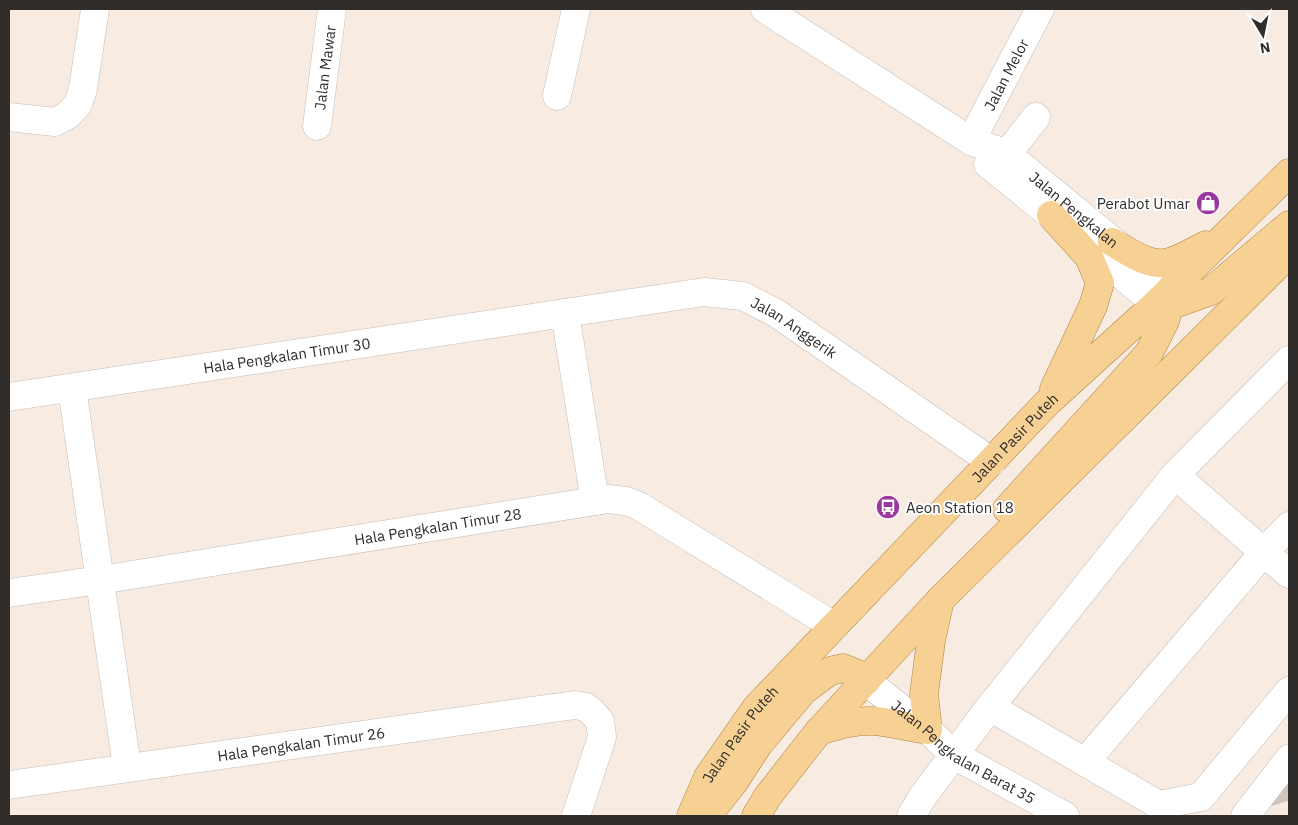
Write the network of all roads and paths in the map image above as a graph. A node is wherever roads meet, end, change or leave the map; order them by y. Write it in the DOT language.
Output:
graph roads {
  1 [pos="95,9"];
  2 [pos="332,9"];
  3 [pos="576,9"];
  4 [pos="765,9"];
  5 [pos="1040,9"];
  6 [pos="557,96"];
  7 [pos="9,117"];
  8 [pos="1036,117"];
  9 [pos="317,126"];
  10 [pos="971,141"];
  11 [pos="1006,154"];
  12 [pos="1289,173"];
  13 [pos="1051,215"];
  14 [pos="1289,225"];
  15 [pos="1228,234"];
  16 [pos="1112,242"];
  17 [pos="1289,254"];
  18 [pos="1166,299"];
  19 [pos="566,313"];
  20 [pos="1289,360"];
  21 [pos="72,388"];
  22 [pos="9,397"];
  23 [pos="1048,402"];
  24 [pos="992,462"];
  25 [pos="1176,475"];
  26 [pos="595,501"];
  27 [pos="1289,526"];
  28 [pos="1264,552"];
  29 [pos="1289,574"];
  30 [pos="100,580"];
  31 [pos="9,593"];
  32 [pos="940,600"];
  33 [pos="834,626"];
  34 [pos="863,678"];
  35 [pos="1289,691"];
  36 [pos="990,707"];
  37 [pos="928,730"];
  38 [pos="818,731"];
  39 [pos="954,755"];
  40 [pos="1289,759"];
  41 [pos="1085,762"];
  42 [pos="127,767"];
  43 [pos="9,785"];
  44 [pos="576,816"];
  45 [pos="691,816"];
  46 [pos="707,816"];
  47 [pos="756,816"];
  48 [pos="911,816"];
  49 [pos="1065,816"];
  50 [pos="1245,816"];
  1 -- 7 [label="street"];
  2 -- 9 [label="street, Jalan Mawar"];
  3 -- 6 [label="street"];
  4 -- 10 [label="street, Jalan Pengkalan"];
  5 -- 10 [label="street, Jalan Melor"];
  8 -- 11 [label="street"];
  10 -- 11 [label="street, Jalan Pengkalan"];
  10 -- 13 [label="street, Jalan Pengkalan"];
  11 -- 16 [label="street, Jalan Pengkalan"];
  12 -- 15 [label="main road, Jalan Pasir Puteh"];
  13 -- 18 [label="street, Jalan Pengkalan"];
  13 -- 23 [label="main road"];
  14 -- 18 [label="main road"];
  15 -- 16 [label="main road"];
  15 -- 18 [label="main road, Jalan Pasir Puteh"];
  16 -- 18 [label="street, Jalan Pengkalan"];
  17 -- 32 [label="main road"];
  18 -- 23 [label="main road, Jalan Pasir Puteh"];
  18 -- 34 [label="main road"];
  19 -- 21 [label="street, Hala Pengkalan Timur 30"];
  19 -- 24 [label="street, Jalan Anggerik"];
  19 -- 26 [label="street"];
  20 -- 25 [label="street"];
  21 -- 22 [label="street, Hala Pengkalan Timur 30"];
  21 -- 30 [label="street"];
  23 -- 24 [label="main road, Jalan Pasir Puteh"];
  24 -- 33 [label="main road, Jalan Pasir Puteh"];
  25 -- 28 [label="street"];
  25 -- 36 [label="street"];
  26 -- 30 [label="street, Hala Pengkalan Timur 28"];
  26 -- 33 [label="street, Hala Pengkalan Timur 28"];
  27 -- 28 [label="street"];
  28 -- 29 [label="street"];
  28 -- 41 [label="street"];
  30 -- 31 [label="street, Hala Pengkalan Timur 28"];
  30 -- 42 [label="street"];
  32 -- 34 [label="main road"];
  32 -- 37 [label="main road"];
  33 -- 45 [label="main road, Jalan Pasir Puteh"];
  34 -- 37 [label="street, Jalan Pengkalan Barat 35"];
  34 -- 38 [label="main road"];
  34 -- 46 [label="main road"];
  35 -- 41 [label="street"];
  36 -- 39 [label="street"];
  36 -- 41 [label="street"];
  37 -- 38 [label="main road"];
  37 -- 39 [label="street, Jalan Pengkalan Barat 35"];
  38 -- 47 [label="main road"];
  39 -- 48 [label="street"];
  39 -- 49 [label="street, Jalan Pengkalan Barat 35"];
  40 -- 50 [label="street"];
  42 -- 43 [label="street, Hala Pengkalan Timur 26"];
  42 -- 44 [label="street, Hala Pengkalan Timur 26"];
}
